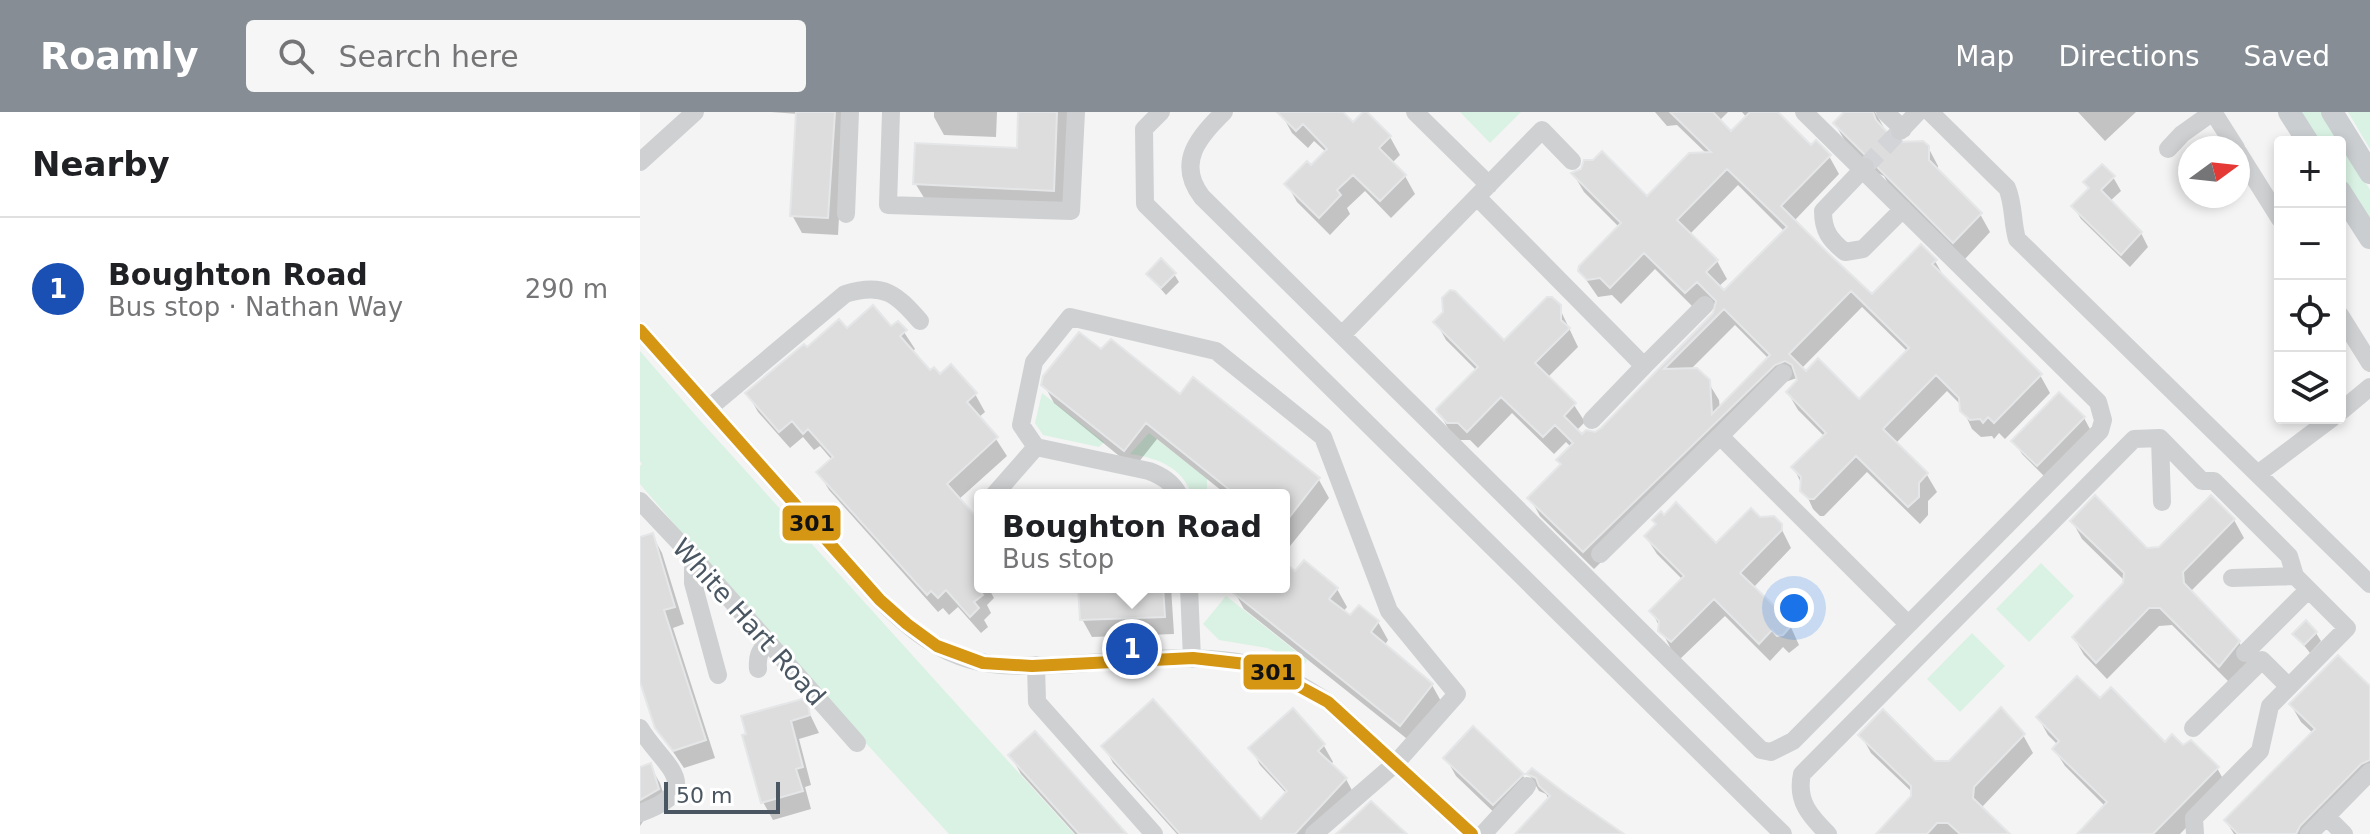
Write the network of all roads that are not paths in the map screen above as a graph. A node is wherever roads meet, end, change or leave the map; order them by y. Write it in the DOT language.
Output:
graph roads {
  1 [pos="695,112"];
  2 [pos="850,112"];
  3 [pos="891,112"];
  4 [pos="1076,112"];
  5 [pos="1161,112"];
  6 [pos="1224,112"];
  7 [pos="1415,112"];
  8 [pos="1804,112"];
  9 [pos="1885,112"];
  10 [pos="1918,112"];
  11 [pos="1930,112"];
  12 [pos="2213,112"];
  13 [pos="2289,112"];
  14 [pos="2332,112"];
  15 [pos="2228,136"];
  16 [pos="2304,136"];
  17 [pos="2168,149"];
  18 [pos="1572,161"];
  19 [pos="640,162"];
  20 [pos="1864,168"];
  21 [pos="2250,171"];
  22 [pos="2370,173"];
  23 [pos="1483,191"];
  24 [pos="2346,200"];
  25 [pos="1903,209"];
  26 [pos="2274,209"];
  27 [pos="846,214"];
  28 [pos="1441,234"];
  29 [pos="2370,238"];
  30 [pos="1456,247"];
  31 [pos="1212,271"];
  32 [pos="1197,285"];
  33 [pos="1705,305"];
  34 [pos="920,321"];
  35 [pos="2346,325"];
  36 [pos="640,330"];
  37 [pos="1342,335"];
  38 [pos="2370,363"];
  39 [pos="1644,366"];
  40 [pos="1783,373"];
  41 [pos="2370,387"];
  42 [pos="2346,407"];
  43 [pos="709,408"];
  44 [pos="1592,420"];
  45 [pos="2324,424"];
  46 [pos="1720,436"];
  47 [pos="2160,438"];
  48 [pos="1036,447"];
  49 [pos="2259,473"];
  50 [pos="999,489"];
  51 [pos="1176,489"];
  52 [pos="640,501"];
  53 [pos="2162,502"];
  54 [pos="1600,554"];
  55 [pos="693,557"];
  56 [pos="2232,578"];
  57 [pos="2302,583"];
  58 [pos="2370,584"];
  59 [pos="1189,593"];
  60 [pos="1908,624"];
  61 [pos="768,642"];
  62 [pos="2245,653"];
  63 [pos="1192,659"];
  64 [pos="1036,665"];
  65 [pos="758,669"];
  66 [pos="718,675"];
  67 [pos="2289,687"];
  68 [pos="640,728"];
  69 [pos="2193,728"];
  70 [pos="857,743"];
  71 [pos="1396,763"];
  72 [pos="2370,772"];
  73 [pos="1527,786"];
  74 [pos="640,813"];
  75 [pos="2326,816"];
  76 [pos="1471,833"];
  77 [pos="1154,834"];
  78 [pos="1314,834"];
  79 [pos="1783,834"];
  80 [pos="1828,834"];
  81 [pos="2195,834"];
  82 [pos="2309,834"];
  83 [pos="2344,834"];
  1 -- 19 [label="street"];
  2 -- 27 [label="street"];
  3 -- 4 [label="street"];
  5 -- 31 [label="street"];
  6 -- 37 [label="street"];
  7 -- 23 [label="street"];
  8 -- 20 [label="street"];
  9 -- 10 [label="street"];
  11 -- 49 [label="street"];
  12 -- 15 [label="street"];
  12 -- 17 [label="street"];
  13 -- 16 [label="main road"];
  14 -- 22 [label="main road"];
  18 -- 23 [label="street"];
  20 -- 25 [label="street"];
  20 -- 25 [label="street"];
  21 -- 26 [label="street"];
  23 -- 28 [label="street"];
  23 -- 39 [label="street"];
  24 -- 29 [label="main road"];
  25 -- 60 [label="street"];
  28 -- 30 [label="street"];
  28 -- 37 [label="street"];
  31 -- 32 [label="street"];
  31 -- 79 [label="street"];
  33 -- 39 [label="street"];
  34 -- 43 [label="street"];
  35 -- 38 [label="street"];
  36 -- 43 [label="street"];
  37 -- 60 [label="street"];
  39 -- 44 [label="street"];
  40 -- 46 [label="street"];
  41 -- 42 [label="street"];
  43 -- 64 [label="street"];
  45 -- 49 [label="street"];
  46 -- 54 [label="street"];
  46 -- 60 [label="street"];
  47 -- 53 [label="street"];
  47 -- 57 [label="street"];
  47 -- 80 [label="street"];
  48 -- 50 [label="street"];
  48 -- 51 [label="street"];
  48 -- 71 [label="street"];
  49 -- 58 [label="street"];
  52 -- 55 [label="street, White Hart Road"];
  55 -- 61 [label="street, White Hart Road"];
  55 -- 66 [label="street"];
  56 -- 57 [label="street"];
  57 -- 62 [label="street"];
  57 -- 67 [label="street"];
  59 -- 63 [label="street"];
  61 -- 65 [label="street"];
  61 -- 70 [label="street, White Hart Road"];
  63 -- 64 [label="street"];
  63 -- 71 [label="street"];
  64 -- 77 [label="street"];
  67 -- 69 [label="street"];
  67 -- 81 [label="street"];
  68 -- 74 [label="street"];
  71 -- 76 [label="street"];
  71 -- 78 [label="street"];
  72 -- 75 [label="street"];
  73 -- 76 [label="street"];
  75 -- 82 [label="street"];
  75 -- 83 [label="street"];
}
